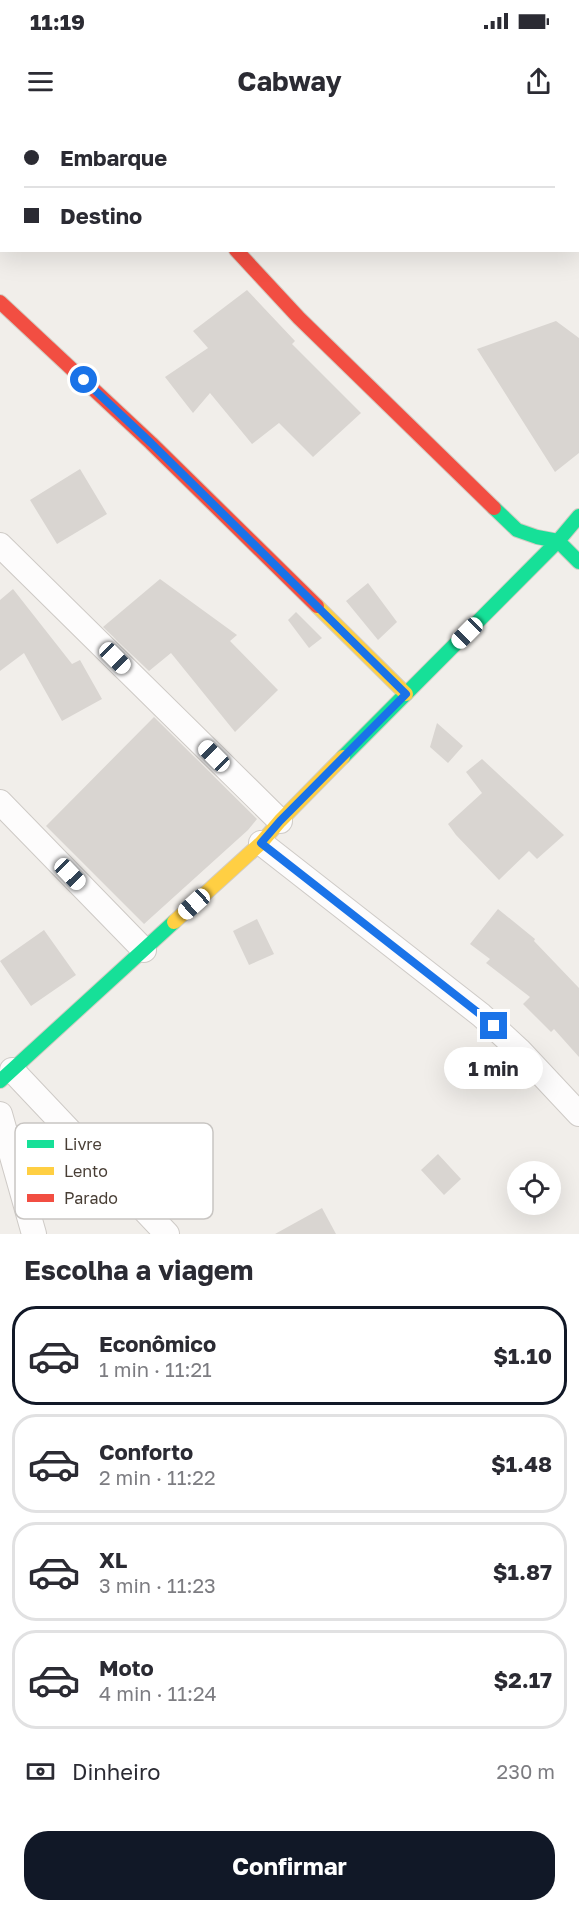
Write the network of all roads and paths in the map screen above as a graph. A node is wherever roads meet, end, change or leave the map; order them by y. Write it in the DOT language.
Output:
graph roads {
  1 [pos="238,252"];
  2 [pos="0,302"];
  3 [pos="579,516"];
  4 [pos="558,541"];
  5 [pos="0,545"];
  6 [pos="579,562"];
  7 [pos="406,694"];
  8 [pos="0,802"];
  9 [pos="280,821"];
  10 [pos="261,843"];
  11 [pos="144,950"];
  12 [pos="6,1075"];
  13 [pos="0,1114"];
  14 [pos="579,1114"];
  15 [pos="55,1123"];
  16 [pos="15,1167"];
  17 [pos="30,1219"];
  18 [pos="152,1219"];
  19 [pos="34,1234"];
  20 [pos="167,1234"];
  1 -- 4 [label="street"];
  2 -- 7 [label="street"];
  3 -- 4 [label="street"];
  4 -- 6 [label="street"];
  4 -- 7 [label="street"];
  5 -- 9 [label="street"];
  7 -- 9 [label="street"];
  8 -- 11 [label="street"];
  9 -- 10 [label="street"];
  10 -- 11 [label="street"];
  10 -- 14 [label="street"];
  11 -- 12 [label="street"];
  12 -- 15 [label="street"];
  13 -- 16 [label="street"];
  17 -- 19 [label="street"];
  18 -- 20 [label="street"];
}
